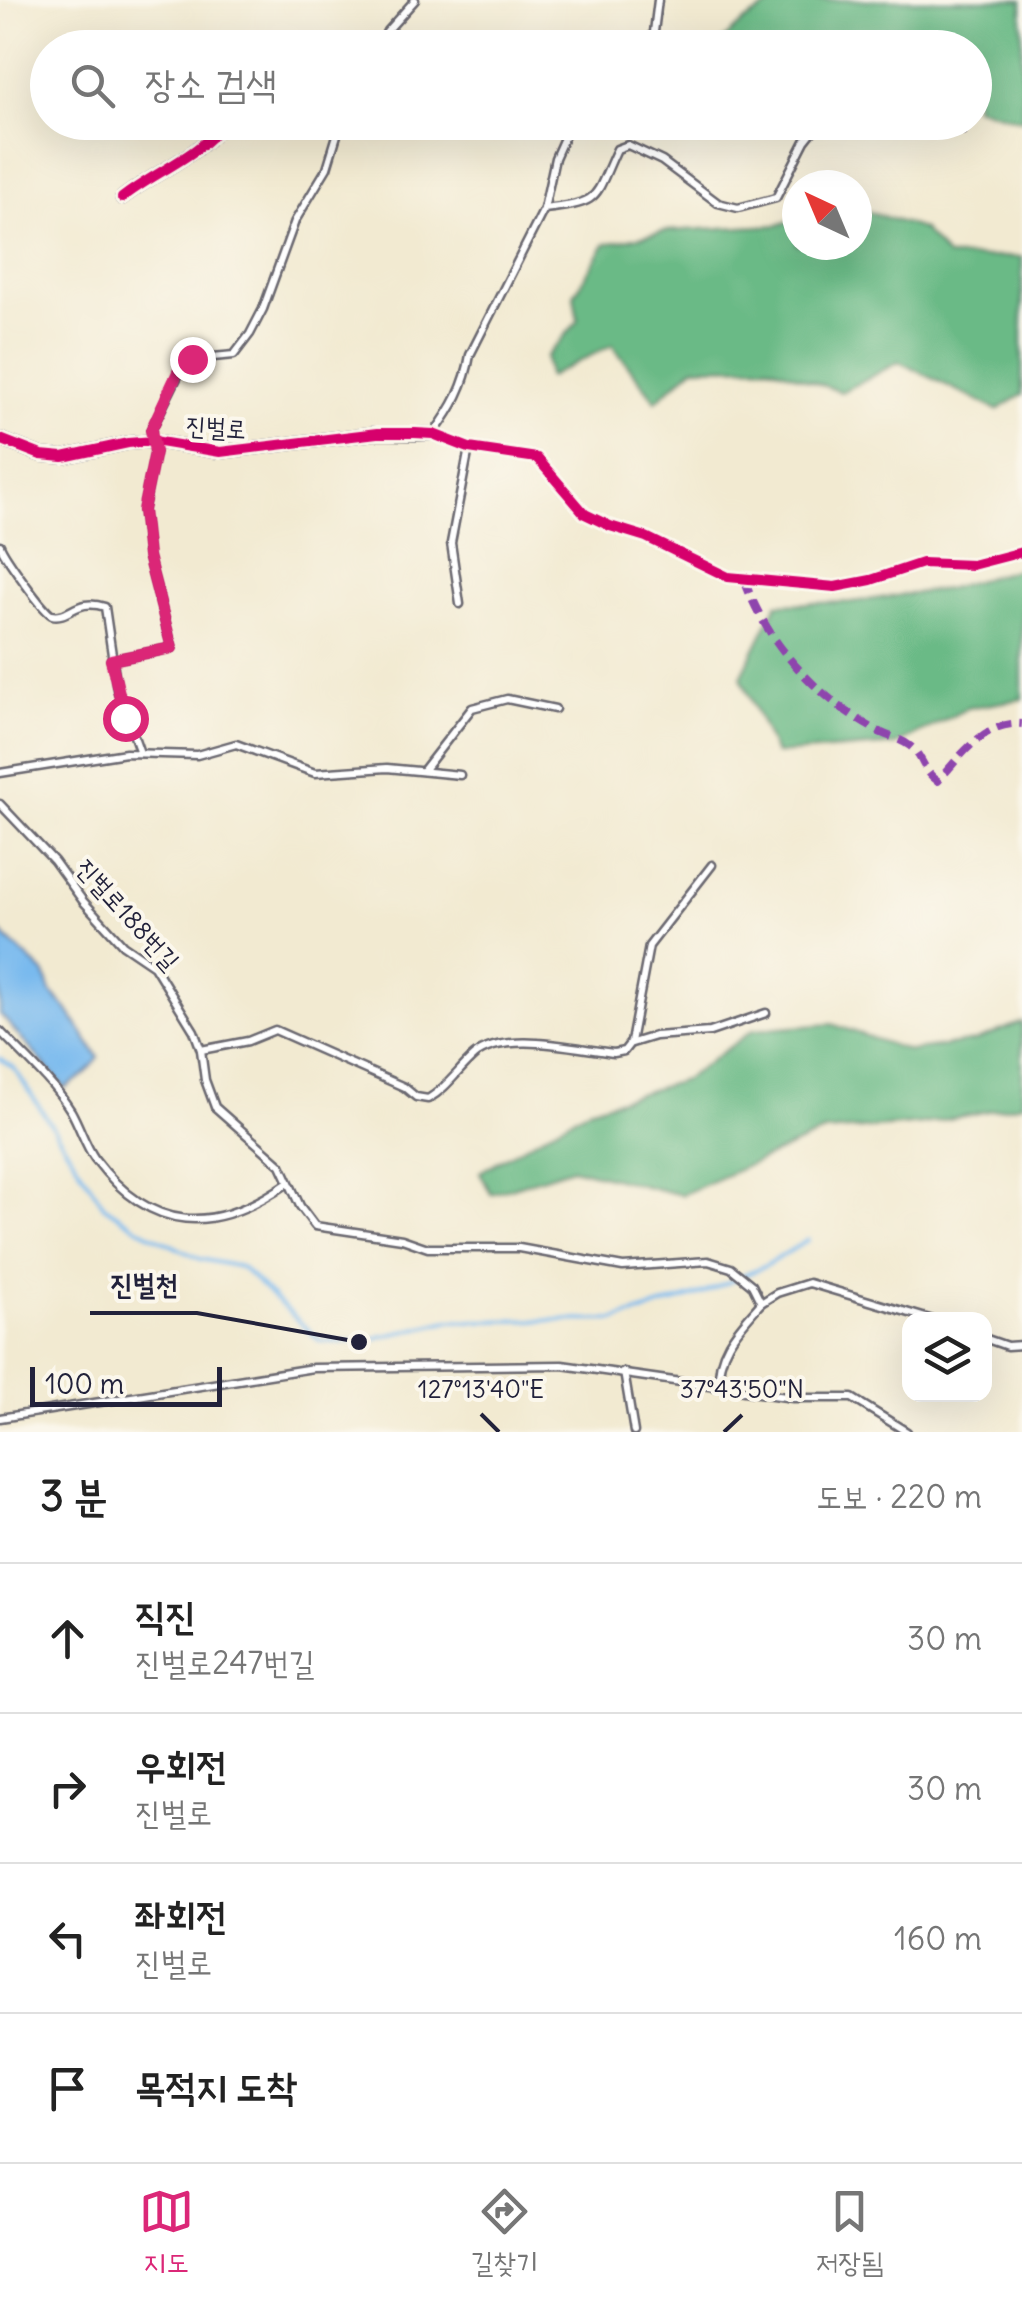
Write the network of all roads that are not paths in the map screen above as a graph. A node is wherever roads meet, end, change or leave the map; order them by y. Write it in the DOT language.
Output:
graph roads {
  1 [pos="415,0"];
  2 [pos="658,0"];
  3 [pos="389,30"];
  4 [pos="654,30"];
  5 [pos="206,140"];
  6 [pos="336,140"];
  7 [pos="563,140"];
  8 [pos="806,140"];
  9 [pos="122,198"];
  10 [pos="544,209"];
  11 [pos="433,434"];
  12 [pos="0,439"];
  13 [pos="152,441"];
  14 [pos="469,448"];
  15 [pos="0,545"];
  16 [pos="460,604"];
  17 [pos="111,660"];
  18 [pos="555,709"];
  19 [pos="140,752"];
  20 [pos="423,772"];
  21 [pos="0,773"];
  22 [pos="460,775"];
  23 [pos="0,804"];
  24 [pos="712,864"];
  25 [pos="766,1013"];
  26 [pos="0,1031"];
  27 [pos="630,1044"];
  28 [pos="201,1050"];
  29 [pos="288,1182"];
  30 [pos="761,1303"];
  31 [pos="906,1312"];
  32 [pos="992,1341"];
  33 [pos="1022,1346"];
  34 [pos="624,1372"];
  35 [pos="719,1387"];
  36 [pos="0,1418"];
  37 [pos="634,1432"];
  38 [pos="906,1432"];
  1 -- 3 [label="lane"];
  2 -- 4 [label="lane"];
  5 -- 9 [label="street"];
  6 -- 13 [label="lane, 진벌로"];
  7 -- 10 [label="lane, 진벌로"];
  8 -- 10 [label="lane"];
  10 -- 11 [label="lane, 진벌로"];
  11 -- 13 [label="street, 진벌로"];
  12 -- 13 [label="street, 진벌로"];
  13 -- 17 [label="lane, 진벌로"];
  14 -- 16 [label="lane"];
  15 -- 17 [label="lane"];
  17 -- 19 [label="lane"];
  18 -- 20 [label="lane"];
  19 -- 20 [label="lane"];
  19 -- 21 [label="lane"];
  20 -- 22 [label="lane"];
  23 -- 28 [label="lane, 진벌로188번길"];
  24 -- 27 [label="lane"];
  25 -- 27 [label="lane"];
  26 -- 29 [label="lane"];
  27 -- 28 [label="lane"];
  28 -- 29 [label="lane, 진벌로188번길"];
  29 -- 30 [label="lane, 진벌로188번길"];
  30 -- 31 [label="lane"];
  30 -- 35 [label="lane"];
  32 -- 33 [label="lane"];
  34 -- 35 [label="lane"];
  34 -- 36 [label="lane"];
  34 -- 37 [label="lane"];
  35 -- 38 [label="lane"];
}
